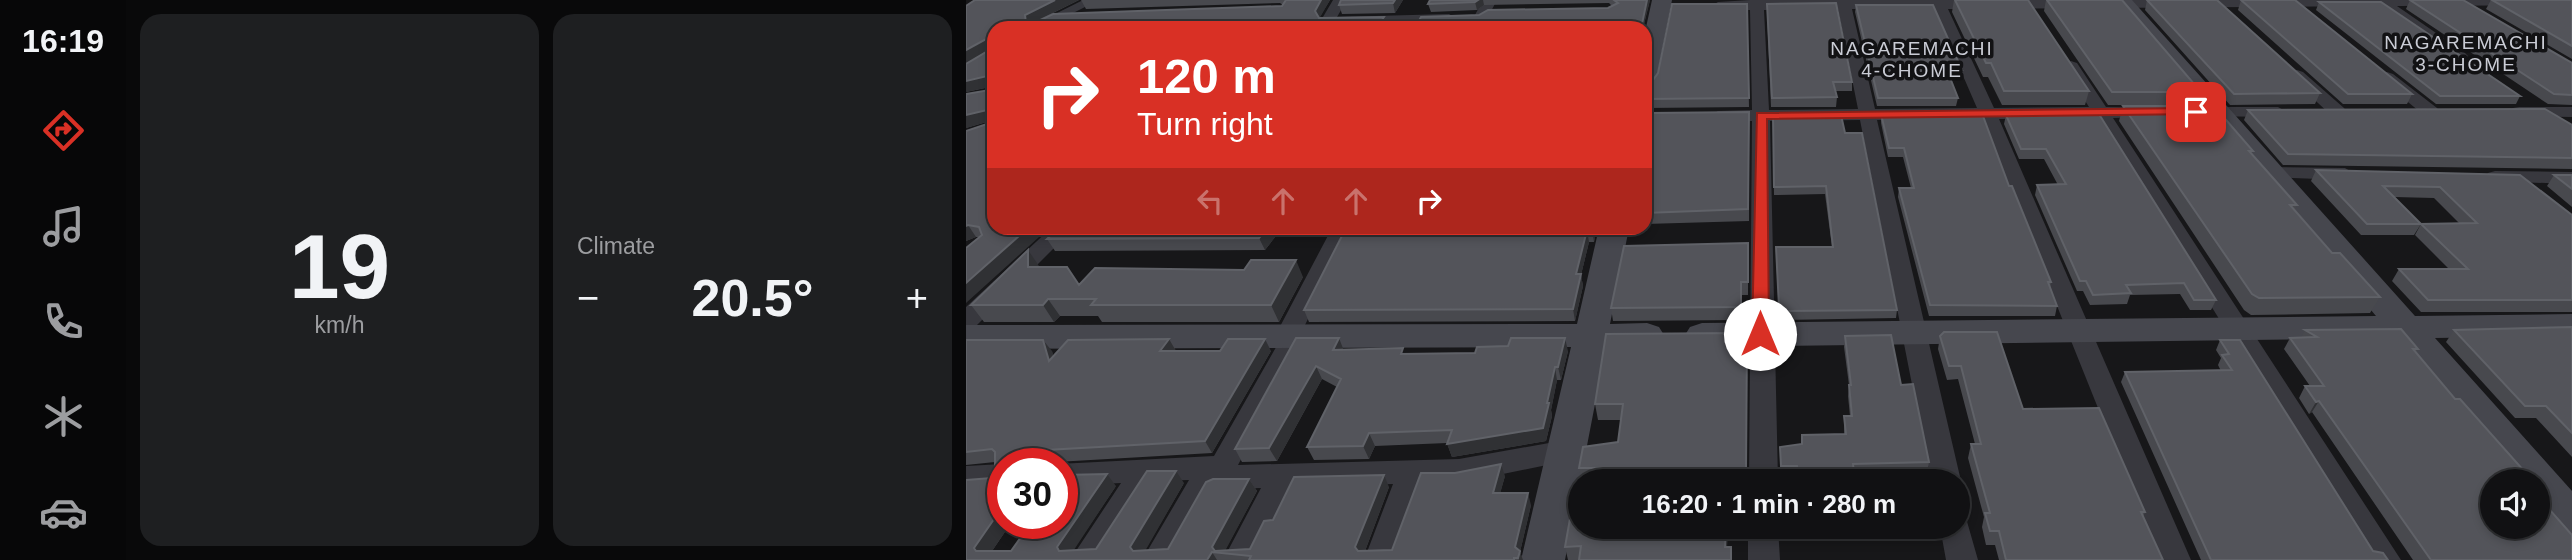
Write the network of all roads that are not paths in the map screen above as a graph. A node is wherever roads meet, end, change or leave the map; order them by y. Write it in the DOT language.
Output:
graph roads {
  1 [pos="1091,0"];
  2 [pos="1340,0"];
  3 [pos="1399,0"];
  4 [pos="2460,1"];
  5 [pos="2539,1"];
  6 [pos="2572,1"];
  7 [pos="1938,2"];
  8 [pos="2028,2"];
  9 [pos="2124,2"];
  10 [pos="2217,2"];
  11 [pos="2294,2"];
  12 [pos="2382,2"];
  13 [pos="1757,3"];
  14 [pos="1843,3"];
  15 [pos="1666,4"];
  16 [pos="1702,6"];
  17 [pos="1485,14"];
  18 [pos="2562,14"];
  19 [pos="1095,16"];
  20 [pos="2484,16"];
  21 [pos="1054,17"];
  22 [pos="1389,20"];
  23 [pos="2317,20"];
  24 [pos="1047,21"];
  25 [pos="1329,21"];
  26 [pos="1358,21"];
  27 [pos="2239,22"];
  28 [pos="2044,26"];
  29 [pos="1652,33"];
  30 [pos="2059,48"];
  31 [pos="2475,66"];
  32 [pos="2288,67"];
  33 [pos="2379,70"];
  34 [pos="2520,97"];
  35 [pos="2219,112"];
  36 [pos="2405,112"];
  37 [pos="2501,112"];
  38 [pos="1988,113"];
  39 [pos="2102,113"];
  40 [pos="2543,113"];
  41 [pos="1869,114"];
  42 [pos="1761,115"];
  43 [pos="1697,116"];
  44 [pos="2567,119"];
  45 [pos="2270,173"];
  46 [pos="2367,175"];
  47 [pos="2477,176"];
  48 [pos="2519,177"];
  49 [pos="2572,178"];
  50 [pos="2540,194"];
  51 [pos="1056,235"];
  52 [pos="1339,235"];
  53 [pos="1613,235"];
  54 [pos="966,321"];
  55 [pos="2406,327"];
  56 [pos="2569,328"];
  57 [pos="2240,329"];
  58 [pos="2080,331"];
  59 [pos="1915,332"];
  60 [pos="1760,334"];
  61 [pos="1291,336"];
  62 [pos="1591,336"];
  63 [pos="966,337"];
  64 [pos="1566,451"];
  65 [pos="1763,469"];
  66 [pos="1944,469"];
  67 [pos="1146,470"];
  68 [pos="1219,472"];
  69 [pos="1412,472"];
  70 [pos="1078,475"];
  71 [pos="1282,475"];
  72 [pos="987,477"];
  73 [pos="966,478"];
  74 [pos="2572,520"];
  75 [pos="1763,539"];
  76 [pos="1958,539"];
  77 [pos="1086,560"];
  78 [pos="1158,560"];
  79 [pos="1239,560"];
  80 [pos="1380,560"];
  81 [pos="1543,560"];
  82 [pos="1764,560"];
  83 [pos="1962,560"];
  84 [pos="2175,560"];
  85 [pos="2385,560"];
  1 -- 21 [label="lane"];
  2 -- 25 [label="street"];
  3 -- 22 [label="street"];
  4 -- 5 [label="street"];
  4 -- 12 [label="street"];
  4 -- 20 [label="street"];
  5 -- 6 [label="street"];
  5 -- 18 [label="street"];
  7 -- 8 [label="street"];
  7 -- 14 [label="street"];
  7 -- 38 [label="street"];
  8 -- 9 [label="street"];
  8 -- 28 [label="street"];
  9 -- 10 [label="street"];
  9 -- 35 [label="street"];
  10 -- 11 [label="street"];
  10 -- 27 [label="street"];
  11 -- 12 [label="street"];
  11 -- 23 [label="street"];
  12 -- 31 [label="street"];
  13 -- 14 [label="street"];
  13 -- 16 [label="street"];
  13 -- 42 [label="street"];
  14 -- 41 [label="street"];
  15 -- 29 [label="street"];
  17 -- 22 [label="street"];
  19 -- 21 [label="street"];
  21 -- 24 [label="lane"];
  22 -- 26 [label="street"];
  30 -- 39 [label="street"];
  32 -- 35 [label="street"];
  33 -- 36 [label="street"];
  34 -- 40 [label="street"];
  35 -- 39 [label="street"];
  35 -- 45 [label="street"];
  37 -- 40 [label="street"];
  38 -- 39 [label="street"];
  38 -- 41 [label="street"];
  38 -- 58 [label="street"];
  39 -- 57 [label="street"];
  40 -- 44 [label="street"];
  41 -- 42 [label="street"];
  41 -- 59 [label="street"];
  42 -- 43 [label="street"];
  42 -- 60 [label="street"];
  45 -- 46 [label="street"];
  45 -- 55 [label="street"];
  47 -- 48 [label="street"];
  48 -- 49 [label="street"];
  48 -- 50 [label="street"];
  51 -- 54 [label="street"];
  52 -- 61 [label="street"];
  53 -- 62 [label="street"];
  55 -- 56 [label="street"];
  55 -- 57 [label="street"];
  55 -- 74 [label="street"];
  57 -- 58 [label="street"];
  57 -- 85 [label="street"];
  58 -- 59 [label="street"];
  58 -- 84 [label="street"];
  59 -- 60 [label="street"];
  59 -- 66 [label="street"];
  60 -- 62 [label="street"];
  60 -- 65 [label="street"];
  61 -- 62 [label="street"];
  61 -- 63 [label="street"];
  61 -- 68 [label="street"];
  62 -- 64 [label="street"];
  64 -- 69 [label="street"];
  64 -- 81 [label="street"];
  67 -- 68 [label="street"];
  67 -- 70 [label="street"];
  67 -- 77 [label="street"];
  68 -- 71 [label="street"];
  68 -- 78 [label="street"];
  69 -- 71 [label="street"];
  69 -- 80 [label="street"];
  71 -- 79 [label="street"];
  72 -- 73 [label="street"];
  75 -- 82 [label="street"];
  76 -- 83 [label="street"];
}
